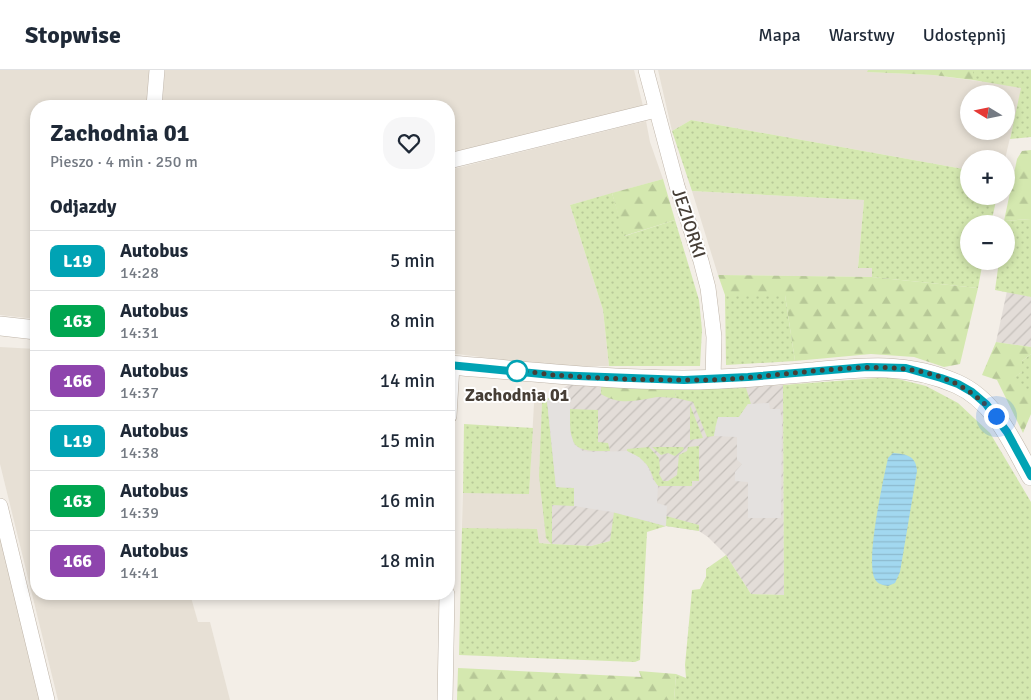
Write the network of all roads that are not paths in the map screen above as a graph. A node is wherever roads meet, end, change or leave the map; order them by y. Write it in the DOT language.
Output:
graph roads {
  1 [pos="157,70"];
  2 [pos="646,70"];
  3 [pos="154,100"];
  4 [pos="656,110"];
  5 [pos="455,160"];
  6 [pos="0,326"];
  7 [pos="30,329"];
  8 [pos="455,365"];
  9 [pos="714,380"];
  10 [pos="1031,476"];
  11 [pos="0,506"];
  12 [pos="448,600"];
  13 [pos="47,700"];
  14 [pos="445,700"];
  1 -- 3 [label="street"];
  2 -- 4 [label="street, JEZIORKI"];
  4 -- 5 [label="street"];
  4 -- 9 [label="street, JEZIORKI"];
  6 -- 7 [label="street"];
  8 -- 9 [label="street"];
  9 -- 10 [label="street"];
  11 -- 13 [label="street"];
  12 -- 14 [label="street"];
}
